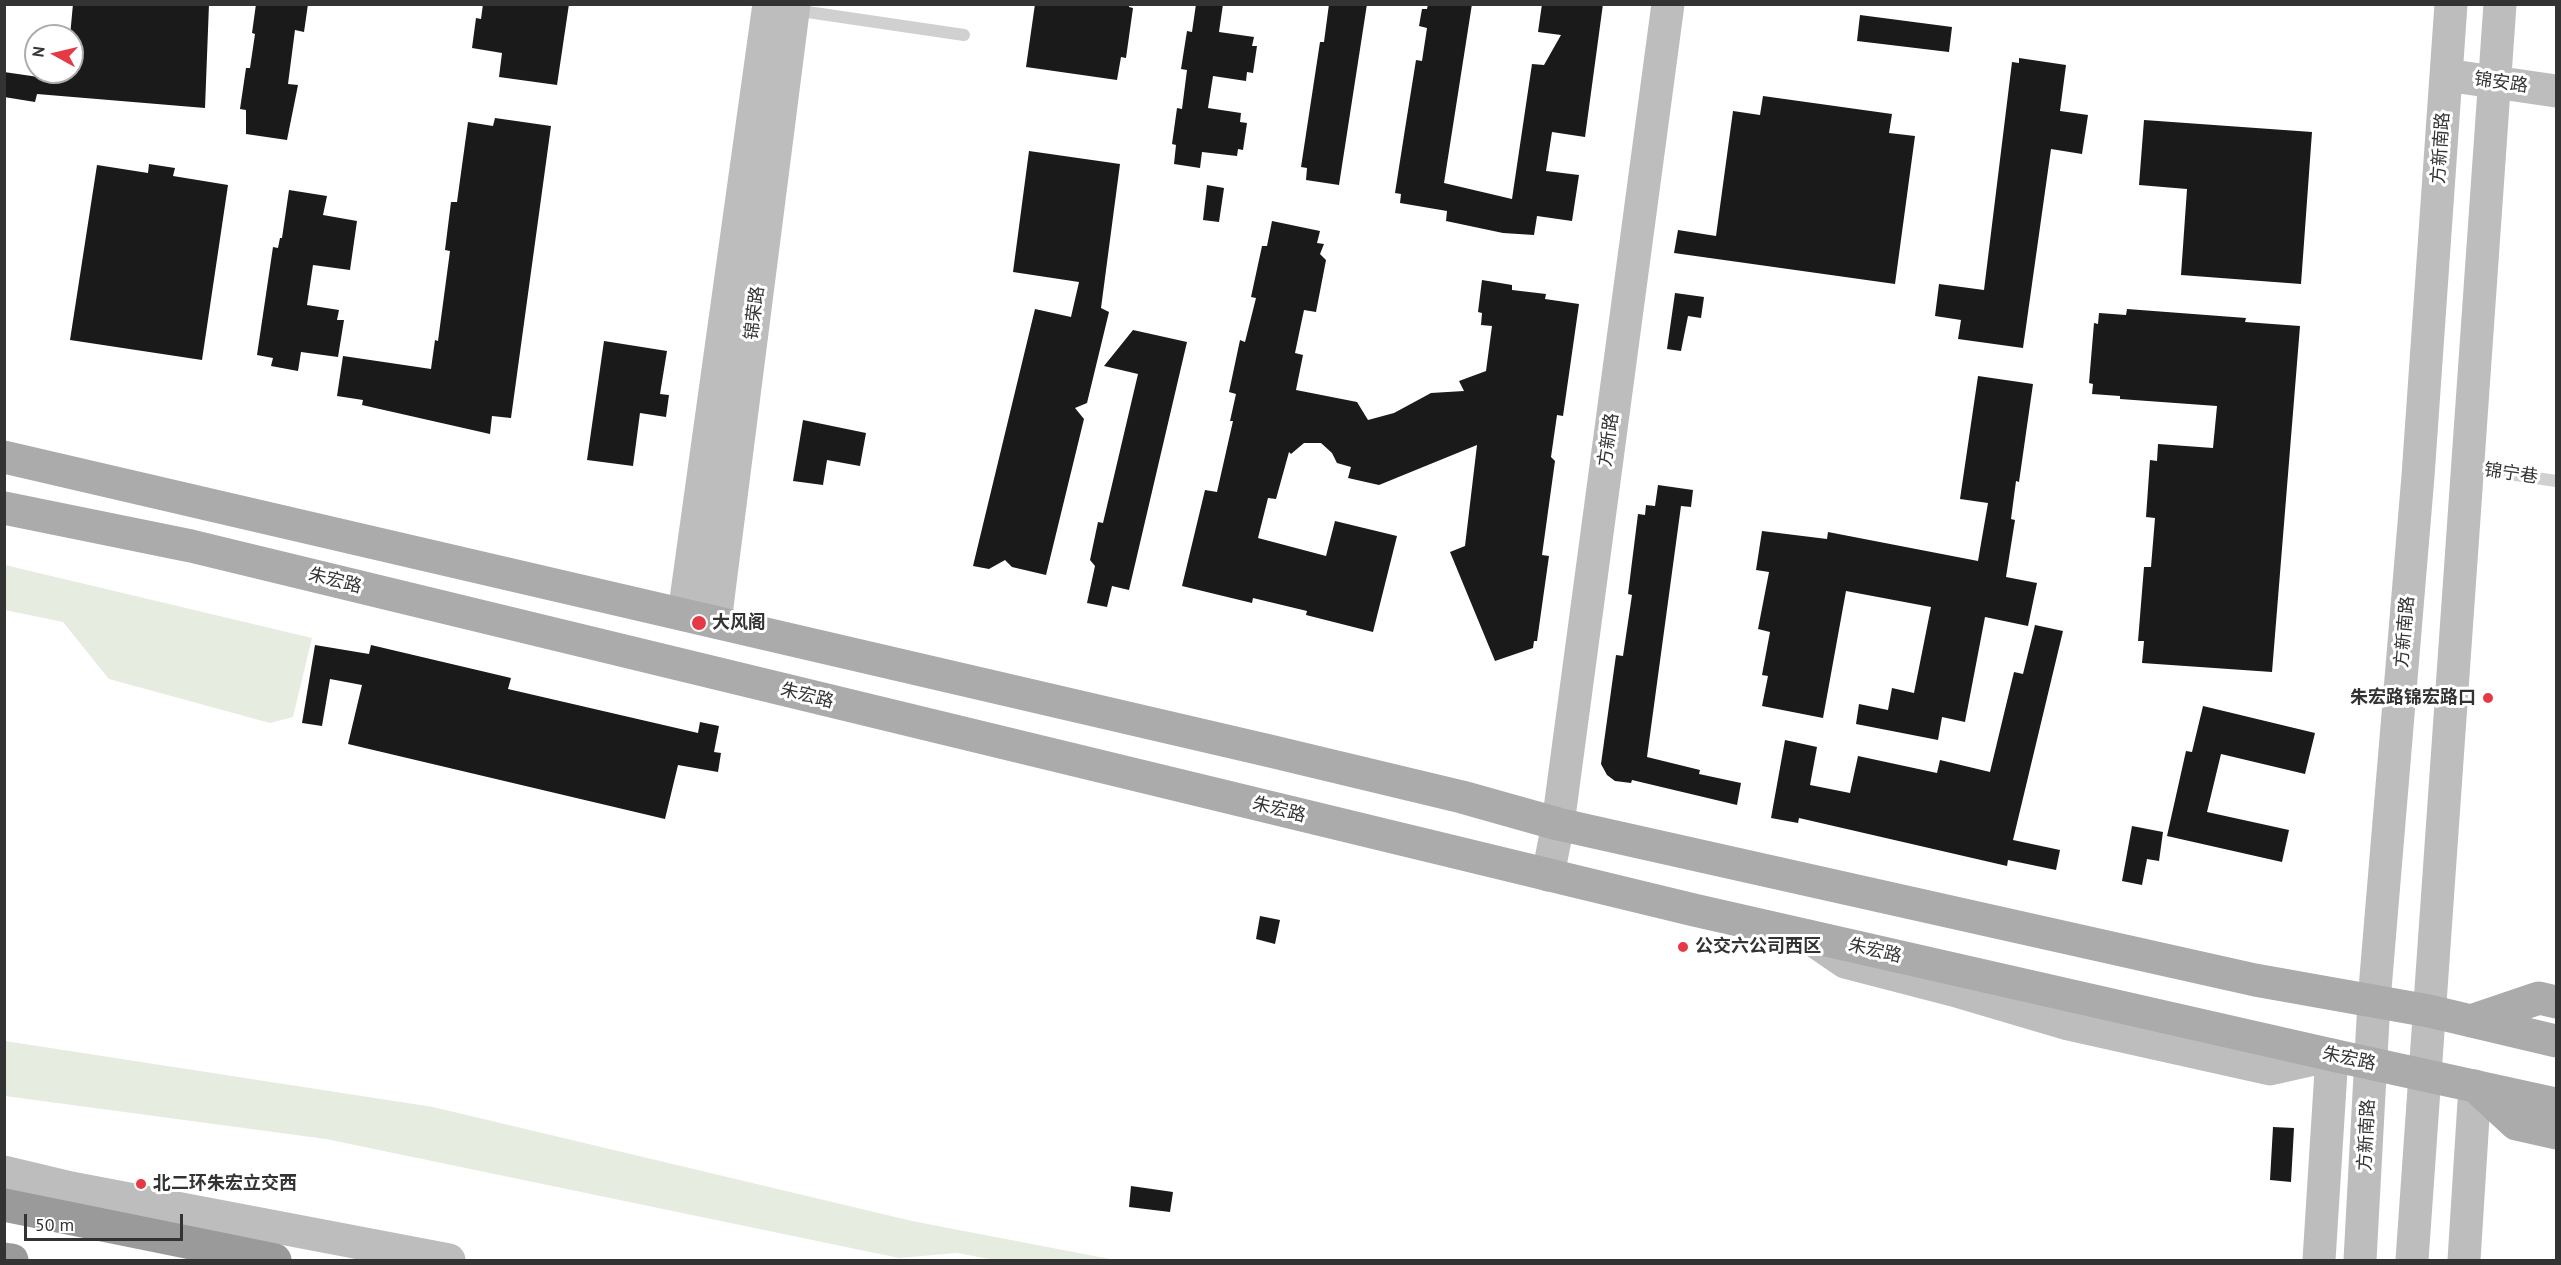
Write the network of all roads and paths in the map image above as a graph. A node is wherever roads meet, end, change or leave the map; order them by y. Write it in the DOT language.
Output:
graph roads {
  1 [pos="1668,4"];
  2 [pos="2451,4"];
  3 [pos="2500,4"];
  4 [pos="785,6"];
  5 [pos="964,35"];
  6 [pos="2446,75"];
  7 [pos="2494,82"];
  8 [pos="2556,91"];
  9 [pos="4,457"];
  10 [pos="2466,468"];
  11 [pos="2556,481"];
  12 [pos="4,508"];
  13 [pos="684,614"];
  14 [pos="716,622"];
  15 [pos="1558,824"];
  16 [pos="1548,875"];
  17 [pos="2374,1001"];
  18 [pos="2556,1002"];
  19 [pos="2429,1011"];
  20 [pos="2471,1021"];
  21 [pos="2556,1041"];
  22 [pos="2332,1055"];
  23 [pos="2371,1064"];
  24 [pos="2425,1075"];
  25 [pos="2475,1086"];
  26 [pos="2556,1104"];
  27 [pos="2556,1133"];
  28 [pos="4,1172"];
  29 [pos="4,1205"];
  30 [pos="4,1259"];
  31 [pos="12,1260"];
  32 [pos="275,1260"];
  33 [pos="449,1260"];
  34 [pos="2319,1260"];
  35 [pos="2360,1260"];
  36 [pos="2412,1260"];
  37 [pos="2464,1260"];
  1 -- 15 [label="main road, 方新路"];
  2 -- 6 [label="main road, 方新南路"];
  3 -- 7 [label="main road"];
  4 -- 5 [label="lane"];
  4 -- 13 [label="main road, 锦荣路"];
  4 -- 14 [label="main road, 锦荣路"];
  6 -- 7 [label="main road, 锦安路"];
  6 -- 17 [label="main road, 方新南路"];
  7 -- 8 [label="main road, 锦安路"];
  7 -- 10 [label="main road"];
  9 -- 13 [label="main road"];
  10 -- 11 [label="lane, 锦宁巷"];
  10 -- 19 [label="main road"];
  12 -- 16 [label="main road, 朱宏路"];
  13 -- 14 [label="main road"];
  14 -- 15 [label="main road"];
  15 -- 16 [label="main road, 方新路"];
  15 -- 17 [label="main road"];
  16 -- 22 [label="main road, 朱宏路"];
  17 -- 19 [label="main road"];
  17 -- 23 [label="main road, 方新南路"];
  18 -- 20 [label="main road"];
  19 -- 20 [label="main road"];
  19 -- 24 [label="main road"];
  20 -- 21 [label="main road"];
  22 -- 23 [label="main road, 朱宏路"];
  22 -- 34 [label="main road"];
  23 -- 24 [label="main road, 朱宏路"];
  23 -- 35 [label="main road, 方新南路"];
  24 -- 25 [label="main road, 朱宏路"];
  24 -- 36 [label="main road"];
  25 -- 26 [label="main road, 朱宏路"];
  25 -- 27 [label="main road"];
  25 -- 37 [label="main road"];
  28 -- 33 [label="main road"];
  29 -- 32 [label="highway"];
  30 -- 31 [label="highway"];
}
